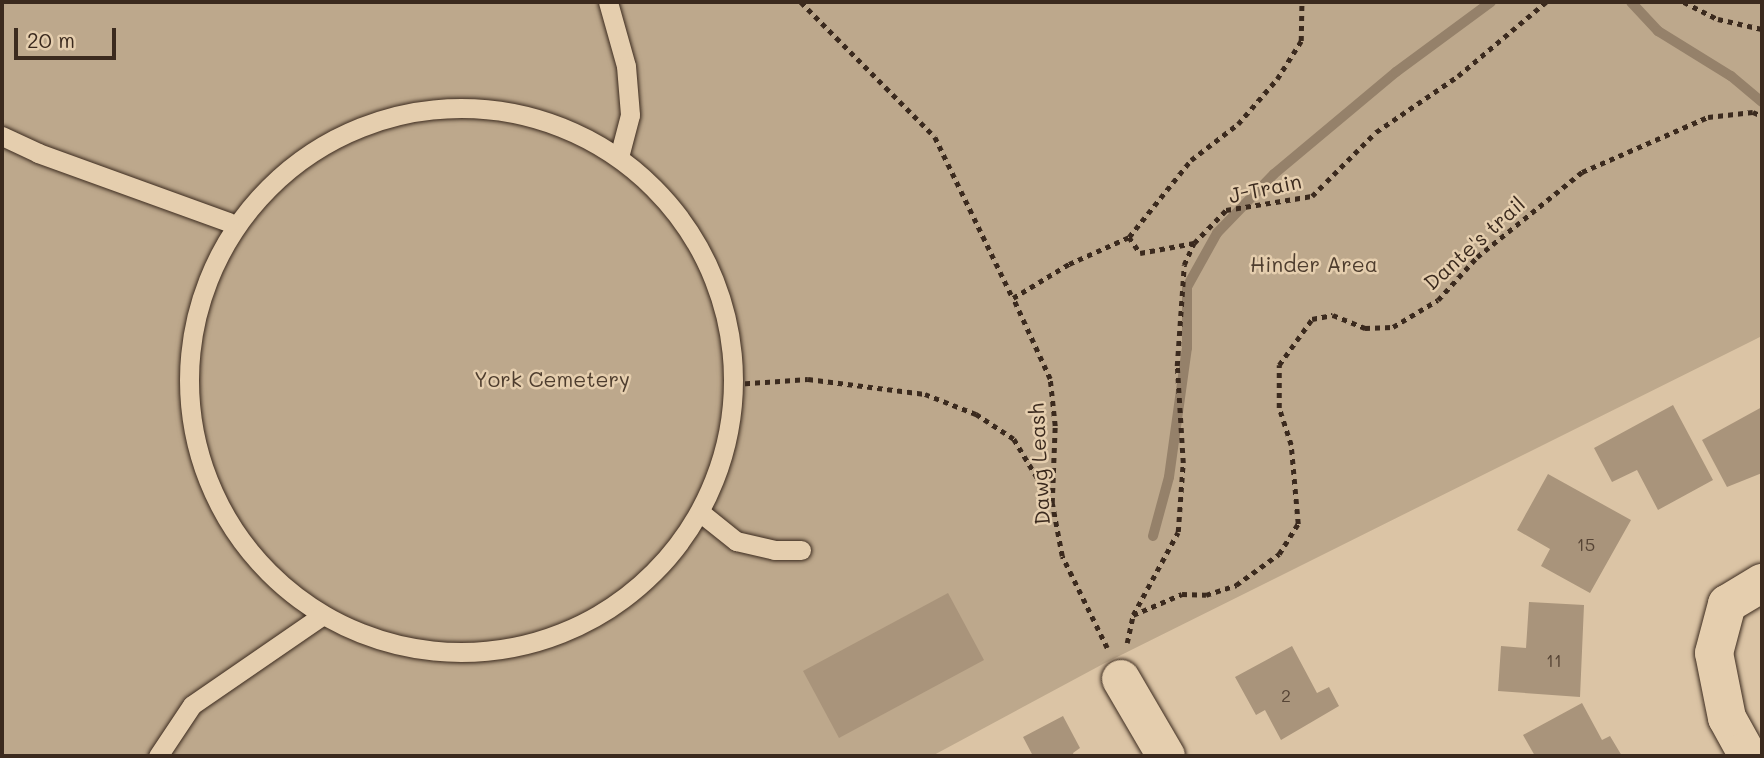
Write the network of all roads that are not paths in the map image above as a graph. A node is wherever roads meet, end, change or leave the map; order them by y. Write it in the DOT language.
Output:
graph roads {
  1 [pos="608,2"];
  2 [pos="2,136"];
  3 [pos="619,157"];
  4 [pos="229,222"];
  5 [pos="701,513"];
  6 [pos="800,550"];
  7 [pos="1762,583"];
  8 [pos="323,615"];
  9 [pos="1121,679"];
  10 [pos="158,756"];
  11 [pos="1166,756"];
  12 [pos="1748,756"];
  1 -- 3 [label="lane"];
  2 -- 4 [label="lane"];
  3 -- 4 [label="lane"];
  3 -- 5 [label="lane"];
  4 -- 8 [label="lane"];
  5 -- 6 [label="lane"];
  5 -- 8 [label="lane"];
  7 -- 12 [label="street"];
  8 -- 10 [label="lane"];
  9 -- 11 [label="street"];
}
